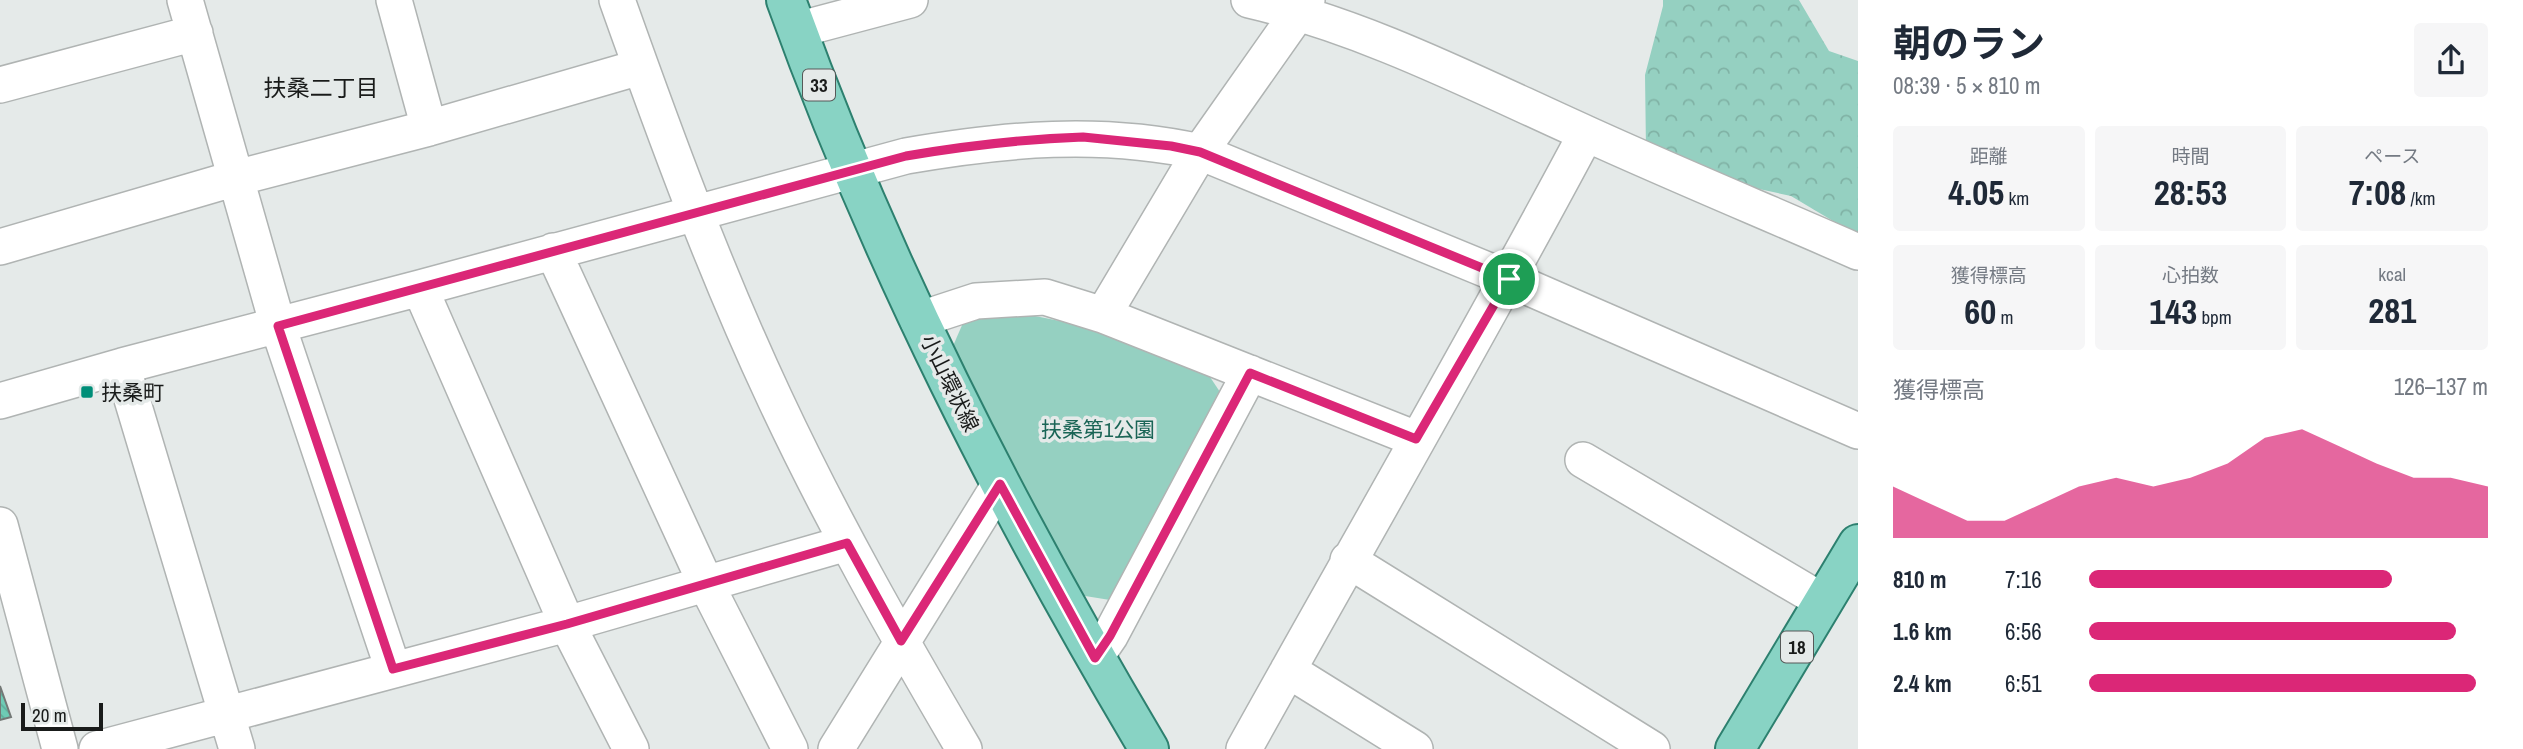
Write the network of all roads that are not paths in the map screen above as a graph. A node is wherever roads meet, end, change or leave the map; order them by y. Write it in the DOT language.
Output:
graph roads {
  1 [pos="185,0"];
  2 [pos="394,0"];
  3 [pos="617,0"];
  4 [pos="910,0"];
  5 [pos="1249,0"];
  6 [pos="1303,6"];
  7 [pos="792,15"];
  8 [pos="195,33"];
  9 [pos="640,66"];
  10 [pos="0,85"];
  11 [pos="429,128"];
  12 [pos="1586,134"];
  13 [pos="1200,152"];
  14 [pos="853,169"];
  15 [pos="236,178"];
  16 [pos="693,213"];
  17 [pos="0,247"];
  18 [pos="553,251"];
  19 [pos="1858,252"];
  20 [pos="1509,279"];
  21 [pos="420,288"];
  22 [pos="1103,315"];
  23 [pos="918,320"];
  24 [pos="278,326"];
  25 [pos="122,366"];
  26 [pos="1250,373"];
  27 [pos="0,401"];
  28 [pos="1858,431"];
  29 [pos="1416,439"];
  30 [pos="1583,460"];
  31 [pos="1000,484"];
  32 [pos="0,525"];
  33 [pos="847,543"];
  34 [pos="1858,544"];
  35 [pos="1348,560"];
  36 [pos="706,584"];
  37 [pos="1824,602"];
  38 [pos="567,624"];
  39 [pos="901,641"];
  40 [pos="1095,658"];
  41 [pos="393,669"];
  42 [pos="1288,670"];
  43 [pos="226,714"];
  44 [pos="626,748"];
  45 [pos="60,749"];
  46 [pos="96,749"];
  47 [pos="237,749"];
  48 [pos="790,749"];
  49 [pos="835,749"];
  50 [pos="964,749"];
  51 [pos="1149,749"];
  52 [pos="1244,749"];
  53 [pos="1415,749"];
  54 [pos="1652,749"];
  55 [pos="1735,749"];
  1 -- 8 [label="street"];
  2 -- 11 [label="street"];
  3 -- 9 [label="street"];
  4 -- 7 [label="street"];
  5 -- 6 [label="street"];
  6 -- 12 [label="street"];
  6 -- 13 [label="street"];
  7 -- 14 [label="main road, 小山環状線 / 33"];
  8 -- 10 [label="street"];
  8 -- 15 [label="street"];
  9 -- 11 [label="street"];
  9 -- 16 [label="street"];
  11 -- 15 [label="street"];
  12 -- 19 [label="street"];
  12 -- 20 [label="street"];
  13 -- 14 [label="street"];
  13 -- 20 [label="street"];
  13 -- 22 [label="street"];
  14 -- 16 [label="street"];
  14 -- 23 [label="main road, 小山環状線 / 33"];
  15 -- 17 [label="street"];
  15 -- 24 [label="street"];
  16 -- 18 [label="street"];
  16 -- 33 [label="street"];
  18 -- 21 [label="street"];
  18 -- 36 [label="street"];
  20 -- 28 [label="street"];
  20 -- 29 [label="street"];
  21 -- 24 [label="street"];
  21 -- 38 [label="street"];
  22 -- 23 [label="street"];
  22 -- 26 [label="street"];
  23 -- 31 [label="main road, 小山環状線 / 33"];
  24 -- 25 [label="street"];
  24 -- 41 [label="street"];
  25 -- 27 [label="street"];
  25 -- 43 [label="street"];
  26 -- 29 [label="street"];
  26 -- 40 [label="street"];
  29 -- 35 [label="street"];
  30 -- 37 [label="street"];
  31 -- 39 [label="street"];
  31 -- 40 [label="main road, 小山環状線 / 33"];
  32 -- 45 [label="street"];
  33 -- 36 [label="street"];
  33 -- 39 [label="street"];
  34 -- 37 [label="main road, 18"];
  35 -- 42 [label="street"];
  35 -- 54 [label="street"];
  36 -- 38 [label="street"];
  36 -- 48 [label="street"];
  37 -- 55 [label="main road, 18"];
  38 -- 41 [label="street"];
  38 -- 44 [label="street"];
  39 -- 49 [label="street"];
  39 -- 50 [label="street"];
  40 -- 51 [label="main road, 小山環状線 / 33"];
  41 -- 43 [label="street"];
  42 -- 52 [label="street"];
  42 -- 53 [label="street"];
  43 -- 46 [label="street"];
  43 -- 47 [label="street"];
}
